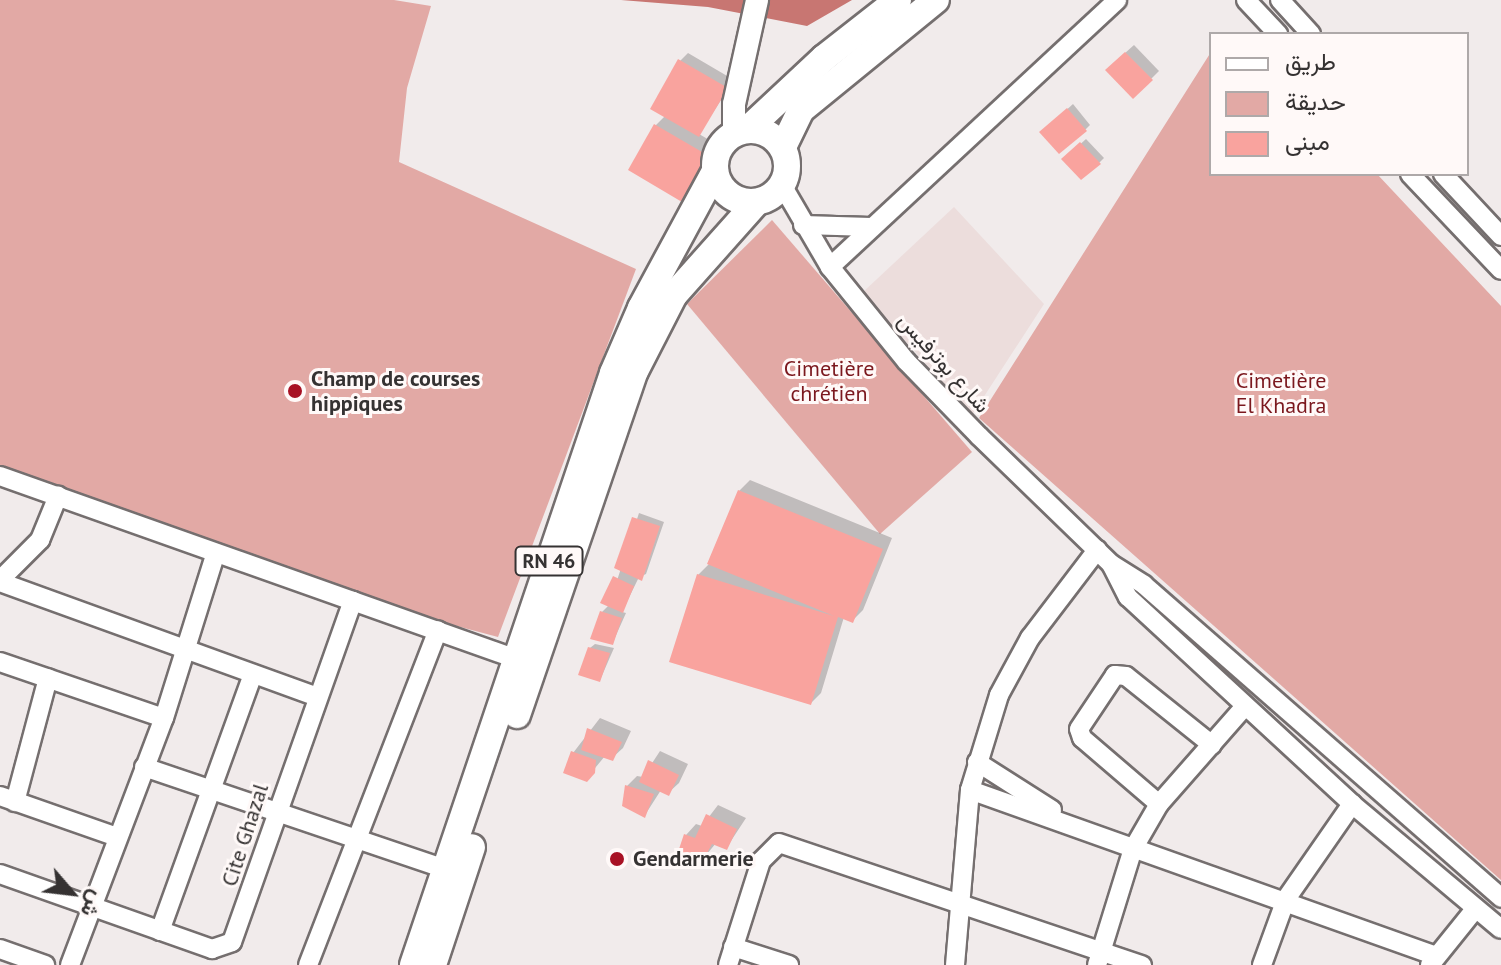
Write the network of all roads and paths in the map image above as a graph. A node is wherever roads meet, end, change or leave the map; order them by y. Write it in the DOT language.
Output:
graph roads {
  1 [pos="757,0"];
  2 [pos="898,0"];
  3 [pos="936,0"];
  4 [pos="1117,0"];
  5 [pos="1246,0"];
  6 [pos="1280,0"];
  7 [pos="1276,32"];
  8 [pos="1309,32"];
  9 [pos="741,132"];
  10 [pos="783,147"];
  11 [pos="715,171"];
  12 [pos="1412,176"];
  13 [pos="1445,176"];
  14 [pos="782,185"];
  15 [pos="757,202"];
  16 [pos="803,225"];
  17 [pos="871,227"];
  18 [pos="1501,236"];
  19 [pos="830,267"];
  20 [pos="1501,270"];
  21 [pos="0,476"];
  22 [pos="58,496"];
  23 [pos="1097,550"];
  24 [pos="215,555"];
  25 [pos="1111,564"];
  26 [pos="0,581"];
  27 [pos="353,601"];
  28 [pos="438,630"];
  29 [pos="187,651"];
  30 [pos="526,661"];
  31 [pos="0,662"];
  32 [pos="253,674"];
  33 [pos="48,678"];
  34 [pos="317,697"];
  35 [pos="1245,706"];
  36 [pos="164,718"];
  37 [pos="1212,745"];
  38 [pos="977,762"];
  39 [pos="144,767"];
  40 [pos="213,788"];
  41 [pos="970,790"];
  42 [pos="8,799"];
  43 [pos="1159,804"];
  44 [pos="1352,804"];
  45 [pos="279,809"];
  46 [pos="1074,824"];
  47 [pos="117,837"];
  48 [pos="356,837"];
  49 [pos="1133,849"];
  50 [pos="446,869"];
  51 [pos="0,874"];
  52 [pos="1498,895"];
  53 [pos="1286,899"];
  54 [pos="960,902"];
  55 [pos="90,908"];
  56 [pos="1476,908"];
  57 [pos="1501,929"];
  58 [pos="160,931"];
  59 [pos="0,949"];
  60 [pos="730,956"];
  61 [pos="1099,958"];
  62 [pos="1432,960"];
  63 [pos="45,965"];
  64 [pos="70,965"];
  65 [pos="308,965"];
  66 [pos="413,965"];
  67 [pos="433,965"];
  68 [pos="789,965"];
  69 [pos="955,965"];
  70 [pos="1142,965"];
  71 [pos="1262,965"];
  1 -- 9 [label="main road"];
  2 -- 9 [label="highway"];
  3 -- 10 [label="highway"];
  4 -- 17 [label="street"];
  5 -- 7 [label="street"];
  6 -- 8 [label="street"];
  9 -- 10 [label="highway"];
  9 -- 11 [label="highway"];
  10 -- 14 [label="highway"];
  11 -- 15 [label="highway"];
  11 -- 30 [label="highway, RN 46"];
  12 -- 20 [label="street"];
  13 -- 18 [label="street"];
  14 -- 15 [label="highway"];
  14 -- 16 [label="street, شارع بوترفيس"];
  15 -- 30 [label="highway, RN 46"];
  16 -- 17 [label="street"];
  16 -- 19 [label="street, شارع بوترفيس"];
  17 -- 19 [label="street"];
  19 -- 23 [label="street, شارع بوترفيس"];
  21 -- 22 [label="street"];
  22 -- 24 [label="street"];
  22 -- 26 [label="street"];
  23 -- 25 [label="street, شارع بوترفيس"];
  23 -- 38 [label="street"];
  24 -- 27 [label="street"];
  24 -- 29 [label="street"];
  25 -- 35 [label="street"];
  25 -- 52 [label="street"];
  26 -- 29 [label="street"];
  27 -- 28 [label="street"];
  27 -- 34 [label="street, Cite Ghazal"];
  28 -- 30 [label="street"];
  28 -- 48 [label="street"];
  29 -- 32 [label="street"];
  29 -- 36 [label="street"];
  30 -- 50 [label="highway, RN 46"];
  30 -- 67 [label="highway, RN 46"];
  31 -- 33 [label="street"];
  32 -- 34 [label="street"];
  32 -- 40 [label="street"];
  33 -- 36 [label="street"];
  33 -- 42 [label="street"];
  34 -- 45 [label="street, Cite Ghazal"];
  35 -- 37 [label="street"];
  35 -- 44 [label="street"];
  36 -- 39 [label="street"];
  37 -- 43 [label="street"];
  37 -- 43 [label="street"];
  38 -- 41 [label="street"];
  38 -- 46 [label="street"];
  39 -- 40 [label="street"];
  39 -- 47 [label="street"];
  40 -- 45 [label="street"];
  40 -- 58 [label="street"];
  41 -- 46 [label="street"];
  41 -- 54 [label="street"];
  42 -- 47 [label="street"];
  43 -- 49 [label="street"];
  44 -- 53 [label="street"];
  44 -- 56 [label="street"];
  45 -- 48 [label="street"];
  45 -- 58 [label="street, Cite Ghazal"];
  46 -- 49 [label="street"];
  47 -- 55 [label="street"];
  48 -- 50 [label="street"];
  48 -- 65 [label="street"];
  49 -- 53 [label="street"];
  49 -- 61 [label="street"];
  50 -- 66 [label="highway, RN 46"];
  51 -- 55 [label="street, Cite Ghazal"];
  53 -- 62 [label="street"];
  53 -- 71 [label="street"];
  54 -- 60 [label="street"];
  54 -- 61 [label="street"];
  54 -- 69 [label="street"];
  55 -- 58 [label="street, Cite Ghazal"];
  55 -- 64 [label="street"];
  56 -- 57 [label="street"];
  56 -- 62 [label="street"];
  59 -- 63 [label="street"];
  60 -- 68 [label="street"];
  61 -- 70 [label="street"];
}
